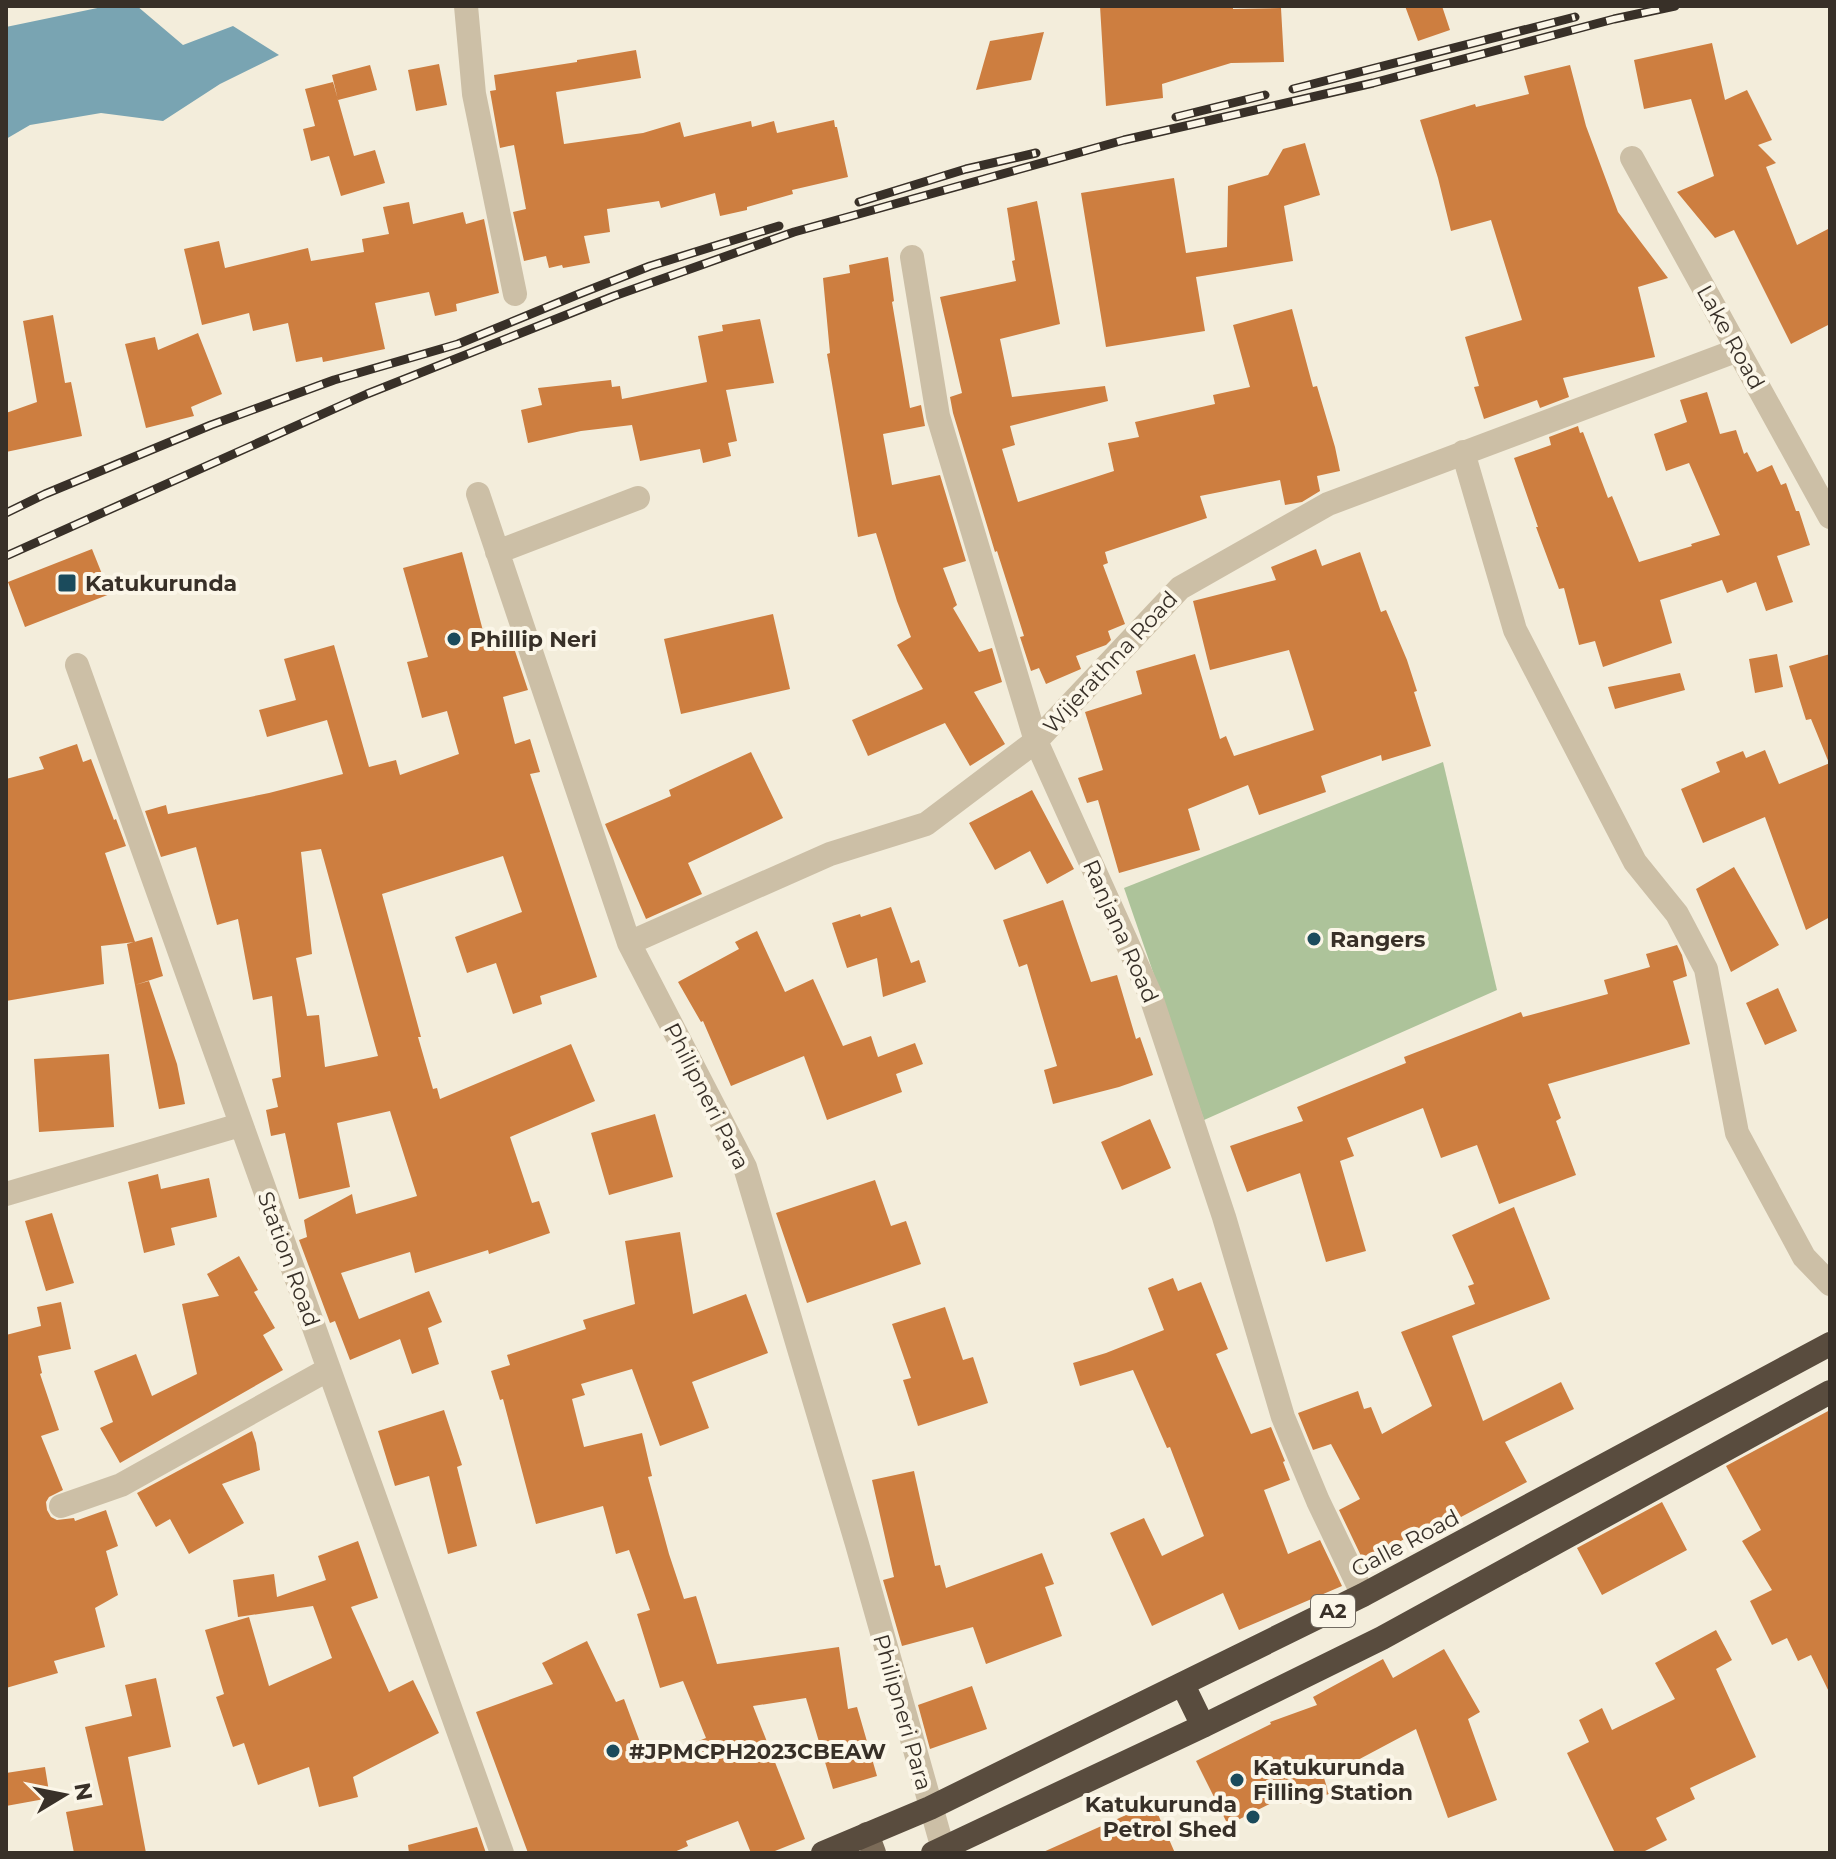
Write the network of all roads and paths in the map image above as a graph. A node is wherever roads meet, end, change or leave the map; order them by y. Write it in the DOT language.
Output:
graph roads {
  1 [pos="466,6"];
  2 [pos="1632,158"];
  3 [pos="912,257"];
  4 [pos="515,294"];
  5 [pos="1738,350"];
  6 [pos="1463,452"];
  7 [pos="478,494"];
  8 [pos="638,498"];
  9 [pos="1830,517"];
  10 [pos="497,552"];
  11 [pos="77,665"];
  12 [pos="1036,741"];
  13 [pos="629,943"];
  14 [pos="240,1125"];
  15 [pos="6,1194"];
  16 [pos="1830,1284"];
  17 [pos="1830,1344"];
  18 [pos="329,1369"];
  19 [pos="1830,1392"];
  20 [pos="61,1506"];
  21 [pos="1363,1595"];
  22 [pos="1183,1685"];
  23 [pos="1203,1726"];
  24 [pos="930,1808"];
  25 [pos="870,1844"];
  26 [pos="938,1851"];
  27 [pos="502,1853"];
  28 [pos="823,1853"];
  1 -- 4 [label="street"];
  2 -- 5 [label="street, Lake Road"];
  3 -- 12 [label="street, Ranjana Road"];
  5 -- 6 [label="street, Wijerathna Road"];
  5 -- 9 [label="street, Lake Road"];
  6 -- 12 [label="street, Wijerathna Road"];
  6 -- 16 [label="street"];
  7 -- 10 [label="street, Philipneri Para"];
  8 -- 10 [label="street"];
  10 -- 13 [label="street, Philipneri Para"];
  11 -- 14 [label="street, Station Road"];
  12 -- 13 [label="street, Wijerathna Road"];
  12 -- 21 [label="street, Ranjana Road"];
  13 -- 24 [label="street, Philipneri Para"];
  14 -- 15 [label="street"];
  14 -- 18 [label="street, Station Road"];
  17 -- 21 [label="highway, Galle Road / A2"];
  18 -- 20 [label="street"];
  18 -- 27 [label="street, Station Road"];
  19 -- 23 [label="highway, A2"];
  21 -- 22 [label="highway, Galle Road / A2"];
  22 -- 23 [label="highway"];
  22 -- 24 [label="highway, Galle Road / A2"];
  23 -- 26 [label="highway, A2"];
  24 -- 25 [label="highway, Galle Road / A2"];
  24 -- 26 [label="street, Philipneri Para"];
  25 -- 28 [label="highway, Galle Road / A2"];
}
